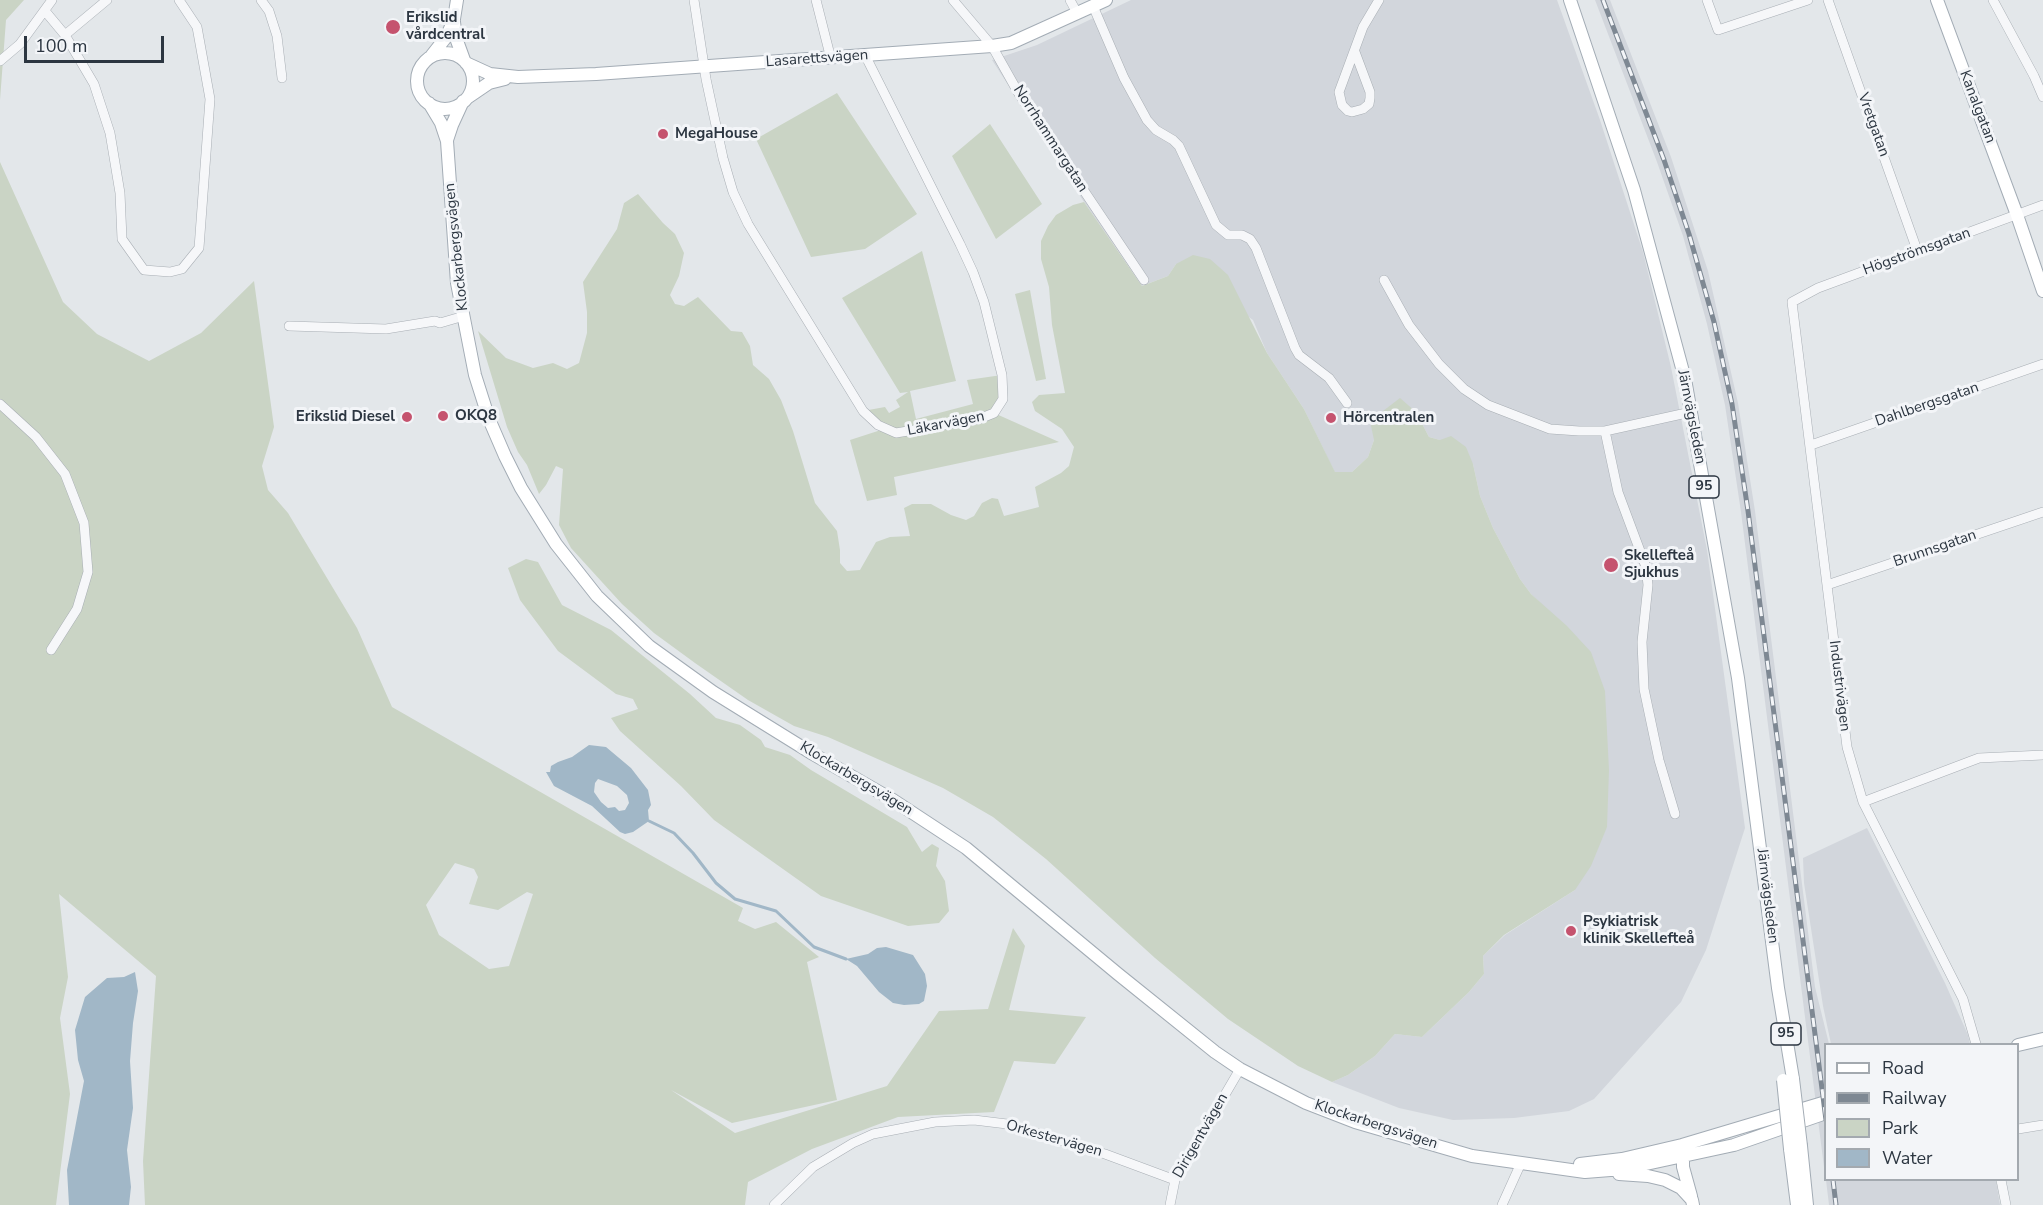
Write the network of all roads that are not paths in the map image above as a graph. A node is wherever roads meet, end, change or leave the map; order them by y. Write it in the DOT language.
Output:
graph roads {
  1 [pos="52,0"];
  2 [pos="107,0"];
  3 [pos="179,0"];
  4 [pos="261,0"];
  5 [pos="457,0"];
  6 [pos="694,0"];
  7 [pos="816,0"];
  8 [pos="953,0"];
  9 [pos="1071,0"];
  10 [pos="1106,0"];
  11 [pos="1379,0"];
  12 [pos="1570,0"];
  13 [pos="1707,0"];
  14 [pos="1808,0"];
  15 [pos="1828,0"];
  16 [pos="1936,0"];
  17 [pos="1993,0"];
  18 [pos="1093,6"];
  19 [pos="45,11"];
  20 [pos="1077,14"];
  21 [pos="454,19"];
  22 [pos="65,35"];
  23 [pos="992,46"];
  24 [pos="1355,52"];
  25 [pos="431,56"];
  26 [pos="865,56"];
  27 [pos="831,58"];
  28 [pos="0,61"];
  29 [pos="466,62"];
  30 [pos="704,66"];
  31 [pos="518,77"];
  32 [pos="282,78"];
  33 [pos="2043,98"];
  34 [pos="464,100"];
  35 [pos="429,103"];
  36 [pos="447,141"];
  37 [pos="2043,205"];
  38 [pos="2017,215"];
  39 [pos="1917,250"];
  40 [pos="1144,280"];
  41 [pos="1384,280"];
  42 [pos="2043,291"];
  43 [pos="1792,302"];
  44 [pos="464,316"];
  45 [pos="289,326"];
  46 [pos="2043,364"];
  47 [pos="1347,403"];
  48 [pos="0,404"];
  49 [pos="1691,412"];
  50 [pos="1605,431"];
  51 [pos="1811,445"];
  52 [pos="2043,512"];
  53 [pos="1827,585"];
  54 [pos="51,650"];
  55 [pos="2043,755"];
  56 [pos="1863,802"];
  57 [pos="1675,814"];
  58 [pos="2043,1039"];
  59 [pos="1976,1043"];
  60 [pos="2019,1045"];
  61 [pos="1240,1069"];
  62 [pos="1824,1103"];
  63 [pos="1824,1114"];
  64 [pos="2043,1125"];
  65 [pos="2019,1129"];
  66 [pos="1796,1148"];
  67 [pos="1683,1151"];
  68 [pos="1521,1163"];
  69 [pos="1549,1167"];
  70 [pos="1585,1172"];
  71 [pos="1175,1180"];
  72 [pos="2001,1181"];
  73 [pos="1696,1203"];
  74 [pos="774,1205"];
  75 [pos="1170,1205"];
  76 [pos="1502,1205"];
  77 [pos="1797,1205"];
  78 [pos="1807,1205"];
  79 [pos="2006,1205"];
  1 -- 19 [label="street"];
  2 -- 22 [label="street"];
  3 -- 22 [label="street"];
  4 -- 32 [label="street"];
  5 -- 21 [label="main road"];
  6 -- 30 [label="street, Läkarvägen"];
  7 -- 27 [label="street"];
  8 -- 23 [label="street, Norrhammargatan"];
  9 -- 20 [label="street"];
  10 -- 18 [label="main road, Lasarettsvägen"];
  11 -- 24 [label="street"];
  12 -- 49 [label="main road, Järnvägsleden / 95"];
  13 -- 14 [label="street"];
  15 -- 39 [label="street, Vretgatan"];
  16 -- 38 [label="main road, Kanalgatan"];
  17 -- 33 [label="street"];
  18 -- 20 [label="main road, Lasarettsvägen"];
  18 -- 47 [label="street"];
  19 -- 22 [label="street"];
  19 -- 28 [label="street"];
  20 -- 23 [label="main road, Lasarettsvägen"];
  21 -- 25 [label="main road"];
  21 -- 29 [label="main road"];
  23 -- 26 [label="main road, Lasarettsvägen"];
  23 -- 40 [label="street, Norrhammargatan"];
  24 -- 24 [label="street"];
  25 -- 29 [label="main road"];
  25 -- 35 [label="main road"];
  26 -- 27 [label="main road, Lasarettsvägen"];
  26 -- 30 [label="street, Läkarvägen"];
  27 -- 30 [label="main road, Lasarettsvägen"];
  29 -- 31 [label="main road, Lasarettsvägen"];
  29 -- 34 [label="main road"];
  30 -- 31 [label="main road, Lasarettsvägen"];
  31 -- 34 [label="main road, Lasarettsvägen"];
  34 -- 35 [label="main road"];
  34 -- 36 [label="main road, Klockarbergsvägen"];
  35 -- 36 [label="main road, Klockarbergsvägen"];
  36 -- 44 [label="main road, Klockarbergsvägen"];
  37 -- 38 [label="street, Högströmsgatan"];
  38 -- 39 [label="street, Högströmsgatan"];
  38 -- 42 [label="main road, Kanalgatan"];
  39 -- 43 [label="street, Högströmsgatan"];
  41 -- 50 [label="street"];
  43 -- 51 [label="street, Industrivägen"];
  44 -- 45 [label="street"];
  44 -- 61 [label="main road, Klockarbergsvägen"];
  46 -- 51 [label="street, Dahlbergsgatan"];
  48 -- 54 [label="street"];
  49 -- 50 [label="street"];
  49 -- 66 [label="main road, Järnvägsleden / 95, bridge"];
  50 -- 57 [label="street"];
  51 -- 53 [label="street, Industrivägen"];
  52 -- 53 [label="street, Brunnsgatan"];
  53 -- 56 [label="street, Industrivägen"];
  55 -- 56 [label="street"];
  56 -- 59 [label="street, Industrivägen"];
  58 -- 60 [label="main road"];
  61 -- 68 [label="main road, Klockarbergsvägen"];
  61 -- 71 [label="street, Dirigentvägen"];
  62 -- 67 [label="main road, Klockarbergsvägen"];
  63 -- 67 [label="main road, Klockarbergsvägen"];
  64 -- 65 [label="street"];
  66 -- 77 [label="main road, Järnvägsleden / 95"];
  66 -- 78 [label="main road, Järnvägsleden / 95"];
  67 -- 69 [label="main road, Klockarbergsvägen"];
  67 -- 70 [label="main road, Klockarbergsvägen"];
  67 -- 73 [label="main road"];
  68 -- 69 [label="main road, Klockarbergsvägen"];
  68 -- 76 [label="street"];
  69 -- 70 [label="main road, Klockarbergsvägen"];
  70 -- 73 [label="main road"];
  71 -- 74 [label="street, Orkestervägen"];
  71 -- 75 [label="street, Dirigentvägen"];
  72 -- 79 [label="street"];
}
